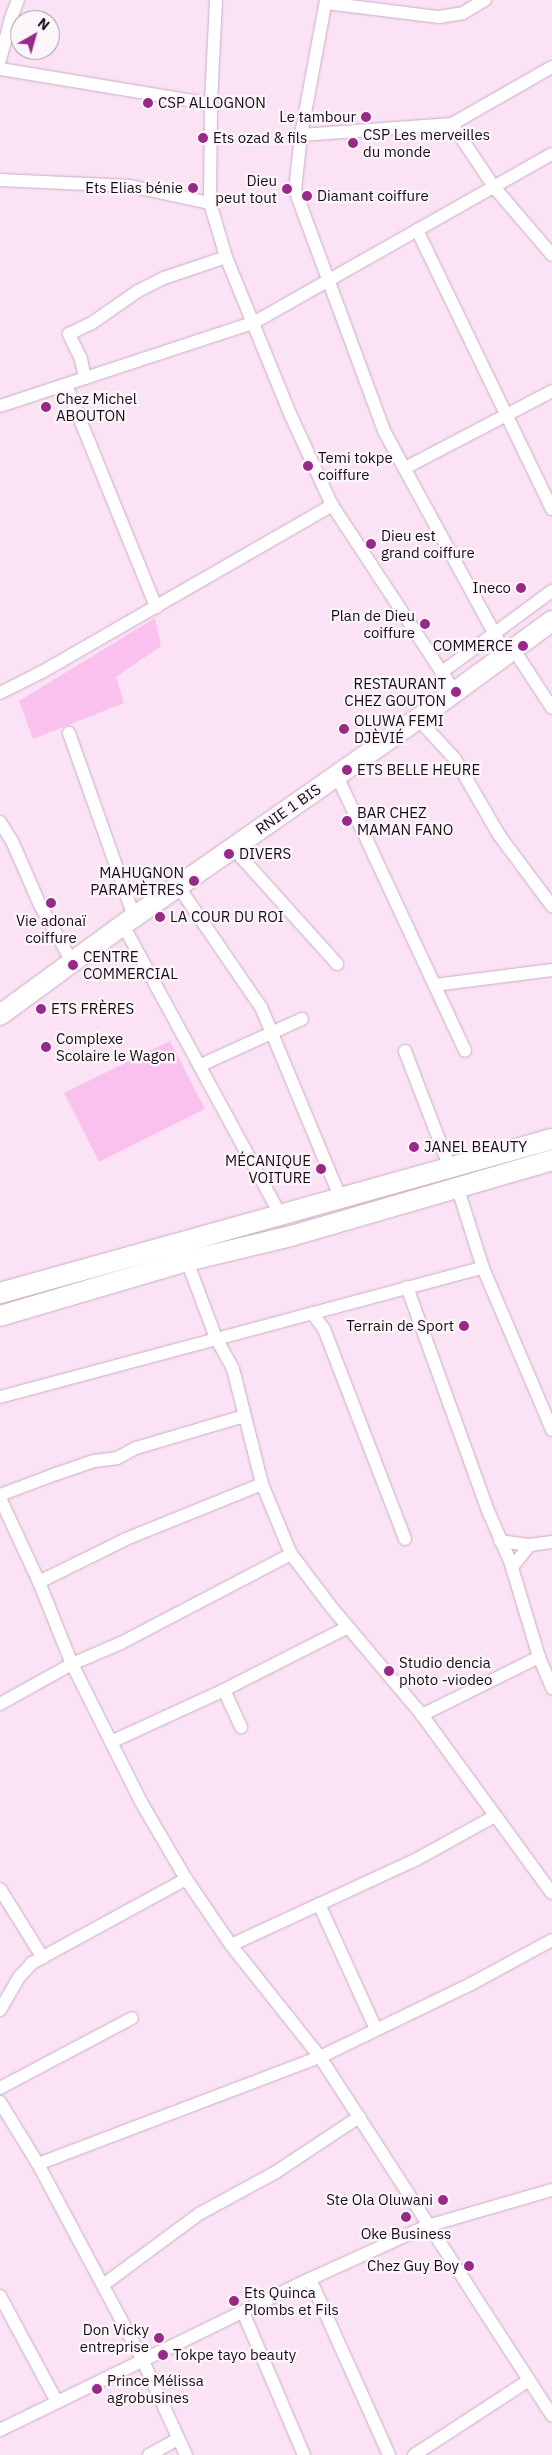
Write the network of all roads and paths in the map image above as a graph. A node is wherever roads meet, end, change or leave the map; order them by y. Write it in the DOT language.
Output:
graph roads {
  1 [pos="18,0"];
  2 [pos="216,0"];
  3 [pos="485,0"];
  4 [pos="326,1"];
  5 [pos="0,60"];
  6 [pos="552,67"];
  7 [pos="0,69"];
  8 [pos="211,104"];
  9 [pos="452,124"];
  10 [pos="301,135"];
  11 [pos="552,154"];
  12 [pos="0,180"];
  13 [pos="494,187"];
  14 [pos="210,203"];
  15 [pos="417,230"];
  16 [pos="552,255"];
  17 [pos="226,257"];
  18 [pos="328,280"];
  19 [pos="252,323"];
  20 [pos="85,378"];
  21 [pos="66,385"];
  22 [pos="552,391"];
  23 [pos="0,406"];
  24 [pos="507,415"];
  25 [pos="405,468"];
  26 [pos="332,505"];
  27 [pos="552,509"];
  28 [pos="552,591"];
  29 [pos="156,607"];
  30 [pos="552,621"];
  31 [pos="496,633"];
  32 [pos="510,652"];
  33 [pos="442,672"];
  34 [pos="454,691"];
  35 [pos="0,693"];
  36 [pos="552,708"];
  37 [pos="418,719"];
  38 [pos="69,733"];
  39 [pos="337,776"];
  40 [pos="0,822"];
  41 [pos="233,848"];
  42 [pos="178,886"];
  43 [pos="552,906"];
  44 [pos="128,921"];
  45 [pos="72,962"];
  46 [pos="337,964"];
  47 [pos="552,970"];
  48 [pos="435,985"];
  49 [pos="0,1015"];
  50 [pos="302,1019"];
  51 [pos="272,1032"];
  52 [pos="405,1051"];
  53 [pos="465,1051"];
  54 [pos="201,1065"];
  55 [pos="552,1139"];
  56 [pos="552,1160"];
  57 [pos="450,1168"];
  58 [pos="458,1189"];
  59 [pos="341,1199"];
  60 [pos="280,1216"];
  61 [pos="187,1261"];
  62 [pos="483,1268"];
  63 [pos="407,1287"];
  64 [pos="0,1293"];
  65 [pos="329,1308"];
  66 [pos="312,1314"];
  67 [pos="0,1316"];
  68 [pos="324,1329"];
  69 [pos="216,1338"];
  70 [pos="0,1397"];
  71 [pos="244,1416"];
  72 [pos="552,1430"];
  73 [pos="262,1484"];
  74 [pos="0,1496"];
  75 [pos="405,1539"];
  76 [pos="500,1541"];
  77 [pos="552,1542"];
  78 [pos="530,1544"];
  79 [pos="291,1554"];
  80 [pos="512,1568"];
  81 [pos="39,1582"];
  82 [pos="348,1627"];
  83 [pos="539,1657"];
  84 [pos="72,1664"];
  85 [pos="552,1688"];
  86 [pos="224,1690"];
  87 [pos="0,1704"];
  88 [pos="422,1715"];
  89 [pos="241,1727"];
  90 [pos="111,1742"];
  91 [pos="495,1816"];
  92 [pos="186,1880"];
  93 [pos="0,1889"];
  94 [pos="552,1893"];
  95 [pos="319,1904"];
  96 [pos="552,1940"];
  97 [pos="231,1945"];
  98 [pos="42,1958"];
  99 [pos="0,2010"];
  100 [pos="132,2018"];
  101 [pos="376,2029"];
  102 [pos="320,2057"];
  103 [pos="0,2088"];
  104 [pos="0,2102"];
  105 [pos="359,2117"];
  106 [pos="38,2164"];
  107 [pos="552,2190"];
  108 [pos="427,2226"];
  109 [pos="310,2279"];
  110 [pos="103,2285"];
  111 [pos="0,2296"];
  112 [pos="243,2312"];
  113 [pos="143,2361"];
  114 [pos="529,2380"];
  115 [pos="58,2402"];
  116 [pos="552,2416"];
  117 [pos="0,2430"];
  118 [pos="178,2440"];
  119 [pos="149,2455"];
  120 [pos="186,2455"];
  121 [pos="304,2455"];
  122 [pos="389,2455"];
  123 [pos="414,2455"];
  1 -- 5 [label="street"];
  2 -- 8 [label="street"];
  3 -- 4 [label="street"];
  4 -- 10 [label="street"];
  6 -- 9 [label="street"];
  7 -- 8 [label="street"];
  8 -- 14 [label="street"];
  9 -- 10 [label="street"];
  9 -- 13 [label="street"];
  10 -- 18 [label="street"];
  11 -- 13 [label="street"];
  12 -- 14 [label="street"];
  13 -- 15 [label="street"];
  13 -- 16 [label="street"];
  14 -- 17 [label="street"];
  15 -- 18 [label="street"];
  15 -- 24 [label="street"];
  17 -- 19 [label="street"];
  17 -- 20 [label="street"];
  18 -- 19 [label="street"];
  18 -- 25 [label="street"];
  19 -- 20 [label="street"];
  19 -- 26 [label="street"];
  20 -- 21 [label="street"];
  21 -- 23 [label="street"];
  21 -- 29 [label="street"];
  22 -- 24 [label="street"];
  24 -- 25 [label="street"];
  24 -- 27 [label="street"];
  25 -- 31 [label="street"];
  26 -- 29 [label="street"];
  26 -- 33 [label="street"];
  28 -- 31 [label="street"];
  29 -- 35 [label="street"];
  30 -- 32 [label="main road, RNIE 1 BIS"];
  31 -- 32 [label="street"];
  31 -- 33 [label="street"];
  32 -- 34 [label="main road, RNIE 1 BIS"];
  32 -- 36 [label="street"];
  33 -- 34 [label="street"];
  34 -- 37 [label="main road, RNIE 1 BIS"];
  37 -- 39 [label="main road, RNIE 1 BIS"];
  37 -- 43 [label="street"];
  38 -- 44 [label="street"];
  39 -- 41 [label="main road, RNIE 1 BIS"];
  39 -- 48 [label="street"];
  40 -- 45 [label="street"];
  41 -- 42 [label="main road, RNIE 1 BIS"];
  41 -- 46 [label="street"];
  42 -- 44 [label="main road, RNIE 1 BIS"];
  42 -- 51 [label="street"];
  44 -- 45 [label="main road, RNIE 1 BIS"];
  44 -- 54 [label="street"];
  45 -- 49 [label="main road, RNIE 1 BIS"];
  47 -- 48 [label="street"];
  48 -- 53 [label="street"];
  50 -- 51 [label="street"];
  51 -- 54 [label="street"];
  51 -- 59 [label="street"];
  52 -- 57 [label="street"];
  54 -- 60 [label="street"];
  55 -- 57 [label="main road"];
  56 -- 58 [label="main road"];
  57 -- 59 [label="main road"];
  58 -- 61 [label="main road"];
  58 -- 62 [label="street"];
  59 -- 60 [label="main road"];
  60 -- 64 [label="main road"];
  61 -- 67 [label="main road"];
  61 -- 69 [label="street"];
  62 -- 63 [label="street"];
  62 -- 72 [label="street"];
  63 -- 65 [label="street"];
  63 -- 76 [label="street"];
  65 -- 66 [label="street"];
  65 -- 68 [label="street"];
  66 -- 68 [label="street"];
  66 -- 69 [label="street"];
  68 -- 75 [label="street"];
  69 -- 70 [label="street"];
  69 -- 71 [label="street"];
  71 -- 73 [label="street"];
  71 -- 74 [label="street"];
  73 -- 79 [label="street"];
  73 -- 81 [label="street"];
  74 -- 81 [label="street"];
  76 -- 78 [label="street"];
  76 -- 80 [label="street"];
  77 -- 78 [label="street"];
  78 -- 80 [label="street"];
  79 -- 82 [label="street"];
  79 -- 84 [label="street"];
  80 -- 83 [label="street"];
  81 -- 84 [label="street"];
  82 -- 86 [label="street"];
  82 -- 88 [label="street"];
  83 -- 85 [label="street"];
  83 -- 88 [label="street"];
  84 -- 87 [label="street"];
  84 -- 90 [label="street"];
  86 -- 89 [label="street"];
  86 -- 90 [label="street"];
  88 -- 91 [label="street"];
  90 -- 92 [label="street"];
  91 -- 94 [label="street"];
  91 -- 95 [label="street"];
  92 -- 97 [label="street"];
  92 -- 98 [label="street"];
  93 -- 98 [label="street"];
  95 -- 97 [label="street"];
  95 -- 101 [label="street"];
  96 -- 101 [label="street"];
  97 -- 102 [label="street"];
  98 -- 99 [label="street"];
  100 -- 103 [label="street"];
  101 -- 102 [label="street"];
  102 -- 105 [label="street"];
  102 -- 106 [label="street"];
  104 -- 106 [label="street"];
  105 -- 108 [label="street"];
  105 -- 110 [label="street"];
  106 -- 110 [label="street"];
  107 -- 108 [label="street"];
  108 -- 109 [label="street"];
  108 -- 114 [label="street"];
  109 -- 112 [label="street"];
  109 -- 122 [label="street"];
  110 -- 113 [label="street"];
  111 -- 115 [label="street"];
  112 -- 113 [label="street"];
  112 -- 121 [label="street"];
  113 -- 115 [label="street"];
  113 -- 118 [label="street"];
  114 -- 116 [label="street"];
  114 -- 123 [label="street"];
  115 -- 117 [label="street"];
  118 -- 119 [label="street"];
  118 -- 120 [label="street"];
}
